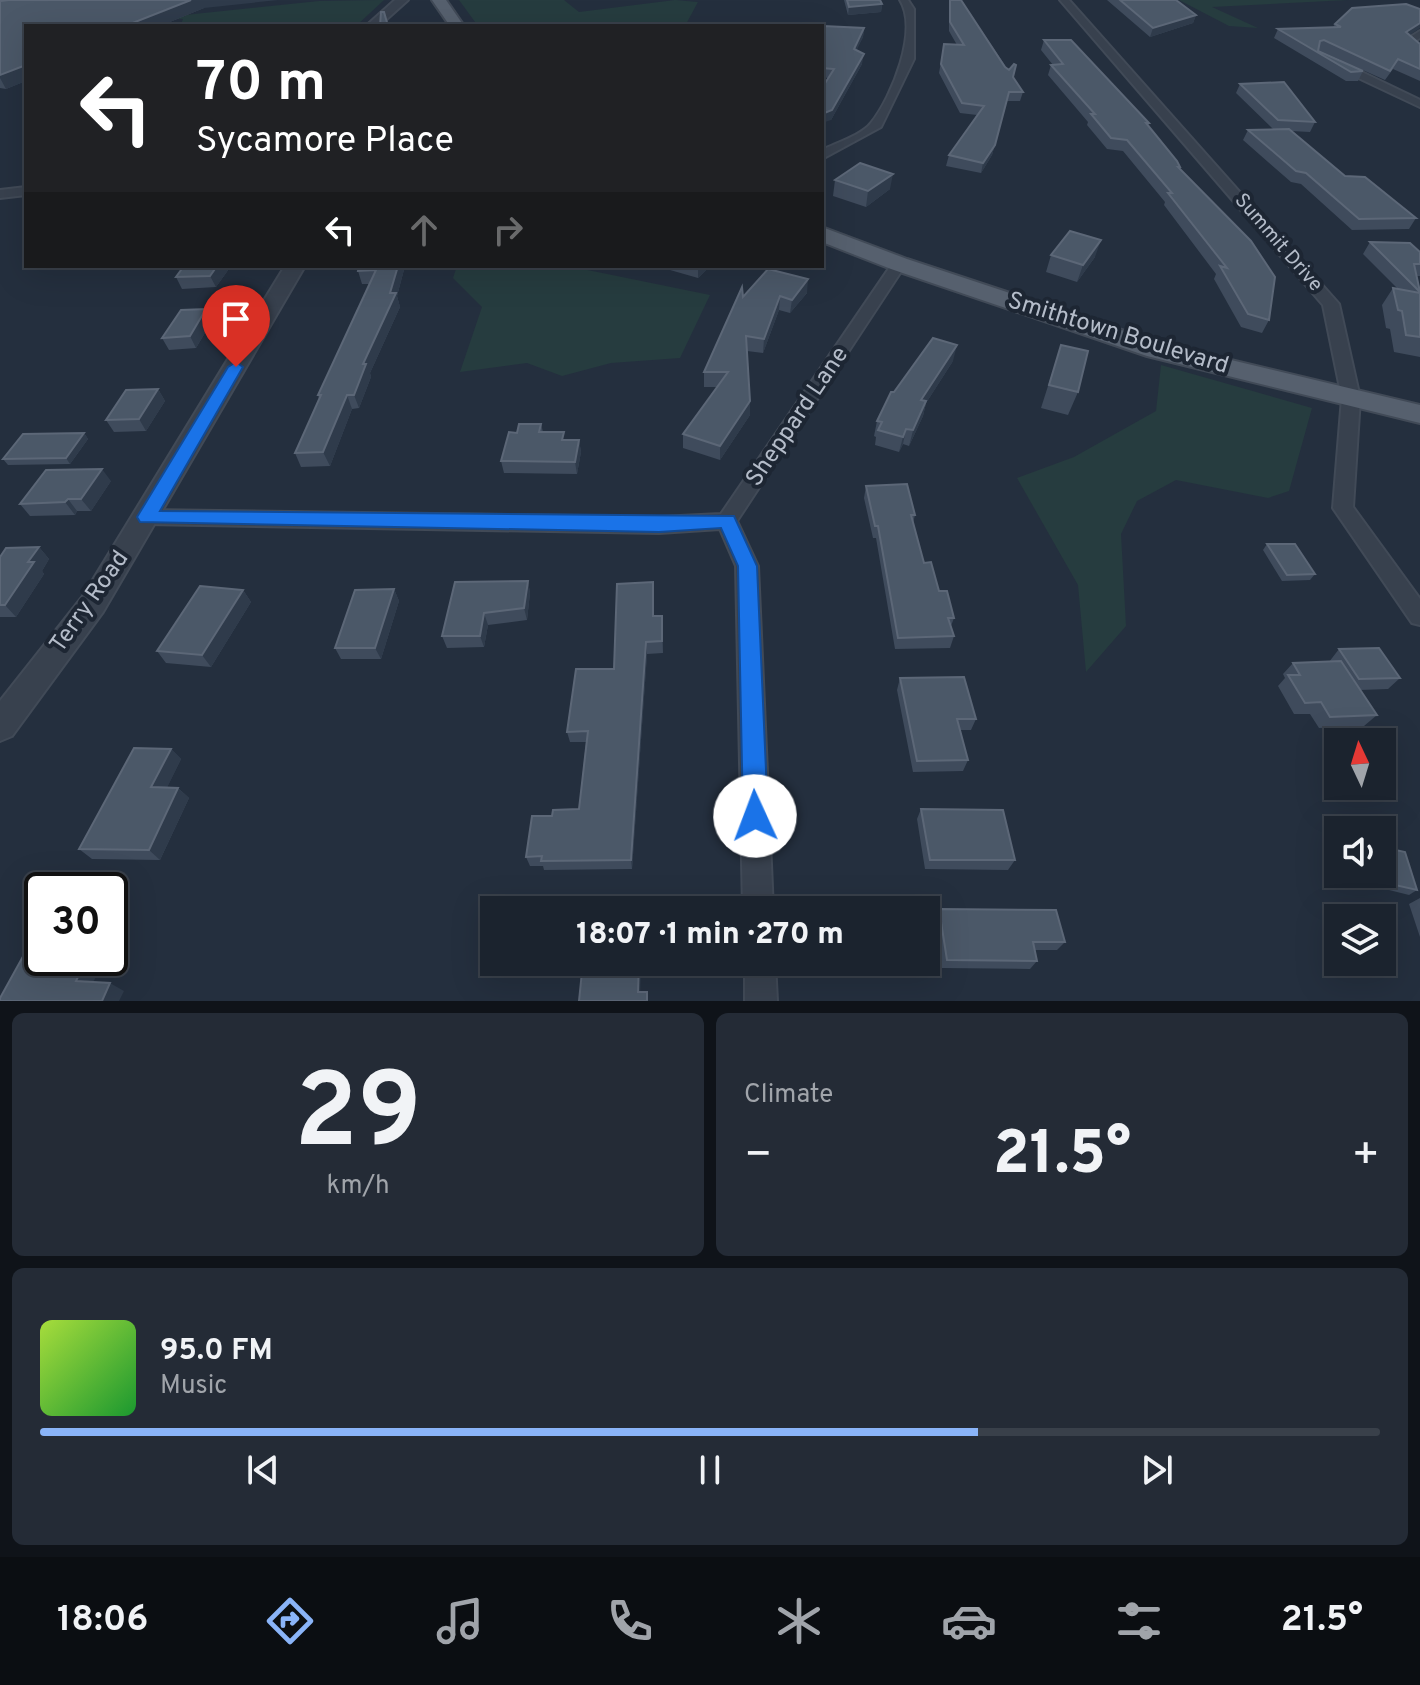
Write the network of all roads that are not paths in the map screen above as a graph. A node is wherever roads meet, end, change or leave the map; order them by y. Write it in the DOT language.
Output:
graph roads {
  1 [pos="402,0"];
  2 [pos="439,0"];
  3 [pos="904,0"];
  4 [pos="1064,0"];
  5 [pos="374,24"];
  6 [pos="456,24"];
  7 [pos="1420,34"];
  8 [pos="1420,51"];
  9 [pos="1331,61"];
  10 [pos="1420,104"];
  11 [pos="824,154"];
  12 [pos="24,191"];
  13 [pos="0,194"];
  14 [pos="824,235"];
  15 [pos="899,264"];
  16 [pos="294,268"];
  17 [pos="1351,398"];
  18 [pos="1420,414"];
  19 [pos="147,517"];
  20 [pos="727,521"];
  21 [pos="1420,616"];
  22 [pos="0,726"];
  23 [pos="758,896"];
  24 [pos="760,976"];
  25 [pos="761,1001"];
  1 -- 5 [label="street"];
  2 -- 6 [label="main road"];
  3 -- 11 [label="street"];
  4 -- 17 [label="street, Summit Drive"];
  7 -- 8 [label="street"];
  9 -- 10 [label="street"];
  12 -- 13 [label="street"];
  14 -- 15 [label="main road, Smithtown Boulevard"];
  15 -- 17 [label="main road, Smithtown Boulevard"];
  15 -- 20 [label="street, Sheppard Lane"];
  16 -- 19 [label="street, Terry Road"];
  17 -- 18 [label="main road, Smithtown Boulevard"];
  17 -- 21 [label="street, Summit Drive"];
  19 -- 20 [label="street"];
  19 -- 22 [label="street, Terry Road"];
  20 -- 23 [label="street"];
  24 -- 25 [label="street"];
}
